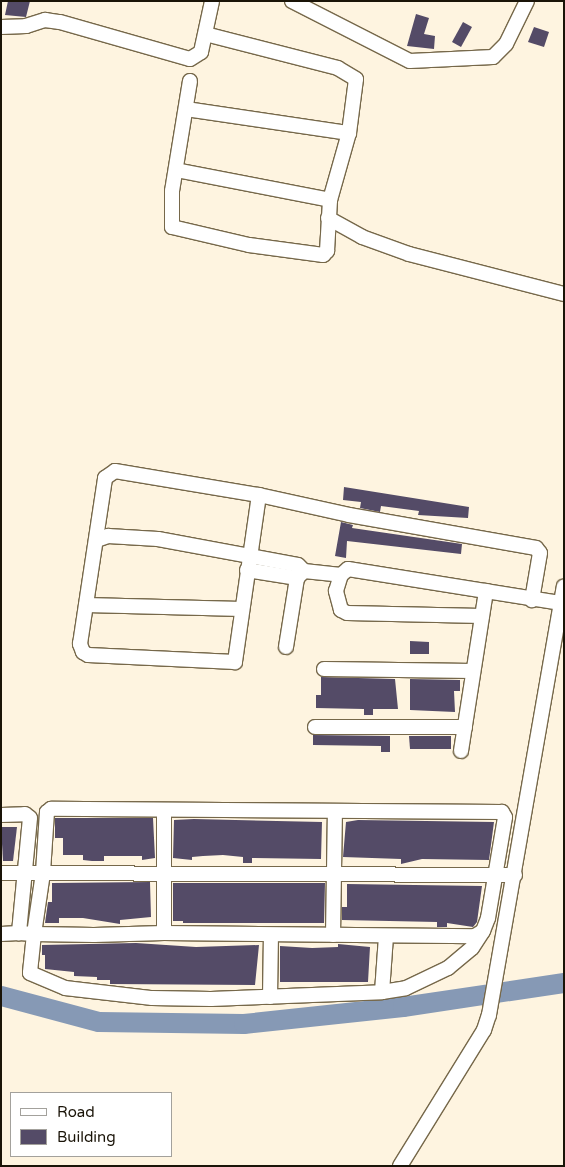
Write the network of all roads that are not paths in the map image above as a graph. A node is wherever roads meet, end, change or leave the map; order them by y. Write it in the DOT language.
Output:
graph roads {
  1 [pos="212,1"];
  2 [pos="292,1"];
  3 [pos="527,1"];
  4 [pos="1,26"];
  5 [pos="206,34"];
  6 [pos="190,82"];
  7 [pos="186,109"];
  8 [pos="350,133"];
  9 [pos="176,170"];
  10 [pos="330,200"];
  11 [pos="328,218"];
  12 [pos="564,294"];
  13 [pos="259,495"];
  14 [pos="96,540"];
  15 [pos="250,555"];
  16 [pos="247,570"];
  17 [pos="300,574"];
  18 [pos="342,574"];
  19 [pos="564,587"];
  20 [pos="486,591"];
  21 [pos="532,600"];
  22 [pos="561,602"];
  23 [pos="86,605"];
  24 [pos="242,609"];
  25 [pos="482,616"];
  26 [pos="286,647"];
  27 [pos="324,669"];
  28 [pos="473,671"];
  29 [pos="315,727"];
  30 [pos="465,727"];
  31 [pos="461,751"];
  32 [pos="164,810"];
  33 [pos="335,811"];
  34 [pos="1,815"];
  35 [pos="26,872"];
  36 [pos="1,873"];
  37 [pos="43,873"];
  38 [pos="165,873"];
  39 [pos="334,873"];
  40 [pos="494,875"];
  41 [pos="515,875"];
  42 [pos="483,932"];
  43 [pos="164,933"];
  44 [pos="1,934"];
  45 [pos="26,934"];
  46 [pos="271,935"];
  47 [pos="333,935"];
  48 [pos="386,936"];
  49 [pos="382,992"];
  50 [pos="270,997"];
  51 [pos="400,1166"];
  1 -- 5 [label="street"];
  2 -- 3 [label="street"];
  4 -- 5 [label="street"];
  5 -- 8 [label="street"];
  6 -- 7 [label="street"];
  7 -- 8 [label="street"];
  7 -- 9 [label="street"];
  8 -- 10 [label="street"];
  9 -- 10 [label="street"];
  9 -- 11 [label="street"];
  10 -- 11 [label="street"];
  11 -- 12 [label="street"];
  13 -- 14 [label="street"];
  13 -- 15 [label="street"];
  13 -- 21 [label="street"];
  14 -- 15 [label="street"];
  14 -- 23 [label="street"];
  15 -- 16 [label="street"];
  15 -- 17 [label="street"];
  16 -- 17 [label="street"];
  16 -- 24 [label="street"];
  17 -- 18 [label="street"];
  17 -- 26 [label="street"];
  18 -- 20 [label="street"];
  18 -- 25 [label="street"];
  19 -- 22 [label="street"];
  20 -- 21 [label="street"];
  20 -- 25 [label="street"];
  21 -- 22 [label="street"];
  22 -- 41 [label="street"];
  23 -- 24 [label="street"];
  23 -- 24 [label="street"];
  25 -- 28 [label="street"];
  27 -- 28 [label="street"];
  28 -- 30 [label="street"];
  29 -- 30 [label="street"];
  30 -- 31 [label="street"];
  32 -- 33 [label="street"];
  32 -- 37 [label="street"];
  32 -- 38 [label="street"];
  33 -- 39 [label="street"];
  33 -- 40 [label="street"];
  34 -- 35 [label="street"];
  35 -- 36 [label="street"];
  35 -- 37 [label="street"];
  35 -- 45 [label="street"];
  37 -- 38 [label="street"];
  37 -- 45 [label="street"];
  38 -- 39 [label="street"];
  38 -- 43 [label="street"];
  39 -- 40 [label="street"];
  39 -- 47 [label="street"];
  40 -- 41 [label="street"];
  40 -- 42 [label="street"];
  41 -- 51 [label="street"];
  42 -- 48 [label="street"];
  42 -- 49 [label="street"];
  43 -- 45 [label="street"];
  43 -- 46 [label="street"];
  44 -- 45 [label="street"];
  45 -- 50 [label="street"];
  46 -- 47 [label="street"];
  46 -- 50 [label="street"];
  47 -- 48 [label="street"];
  48 -- 49 [label="street"];
  49 -- 50 [label="street"];
}
